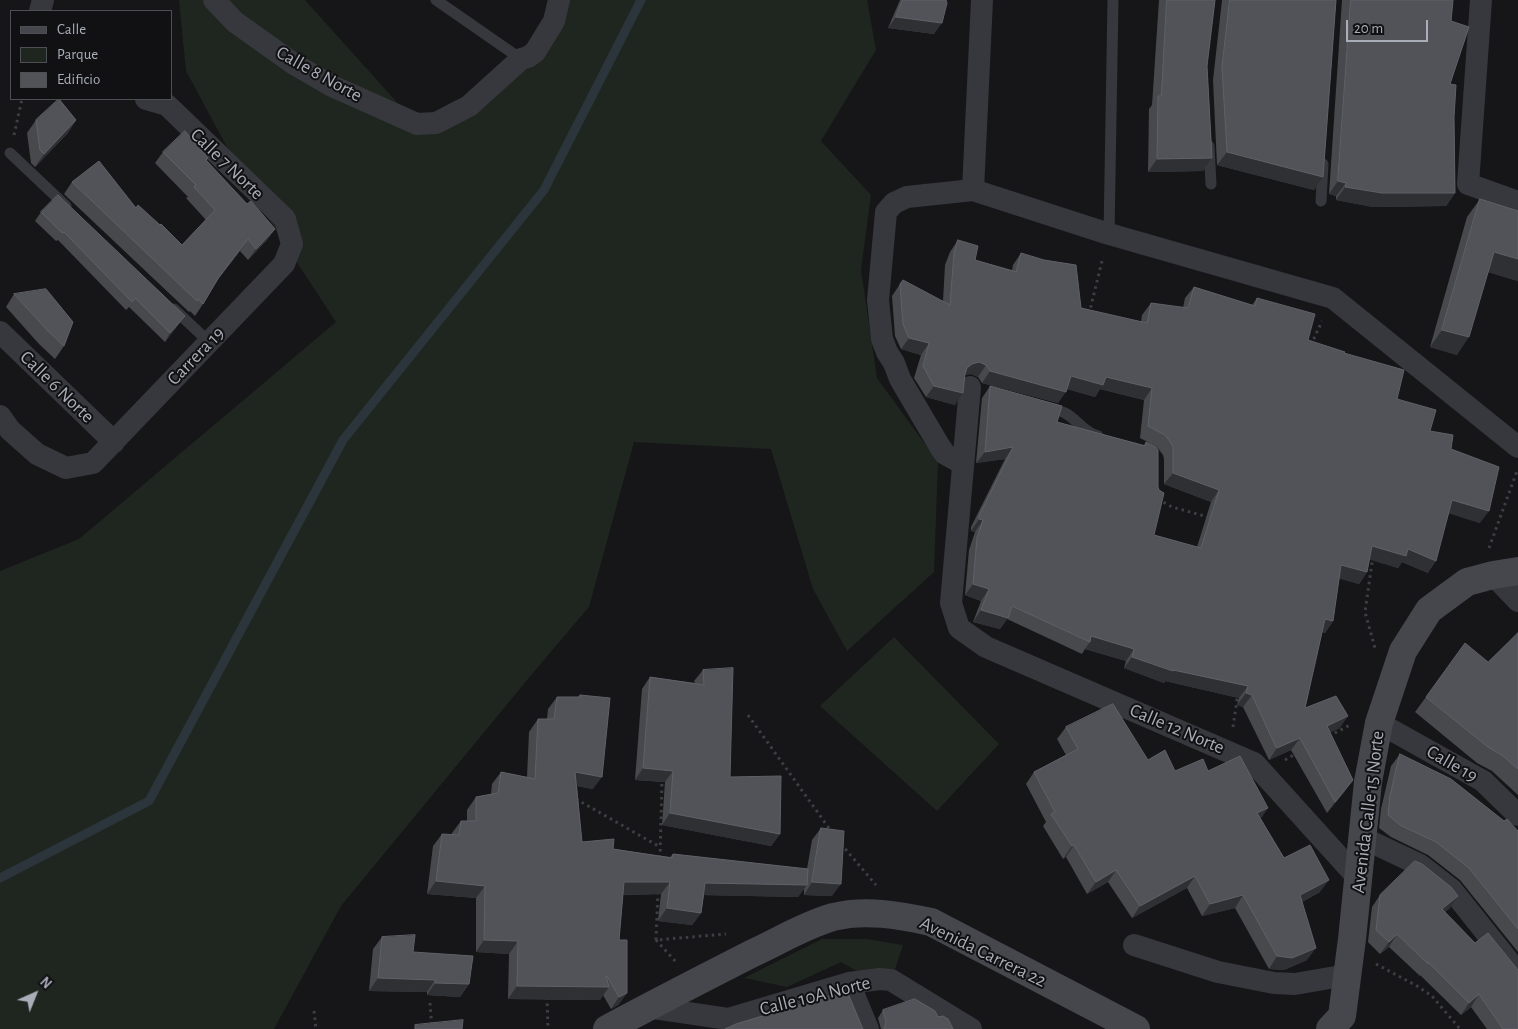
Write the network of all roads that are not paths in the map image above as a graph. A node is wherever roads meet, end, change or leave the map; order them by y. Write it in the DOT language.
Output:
graph roads {
  1 [pos="214,0"];
  2 [pos="436,0"];
  3 [pos="559,0"];
  4 [pos="982,0"];
  5 [pos="1113,0"];
  6 [pos="1481,0"];
  7 [pos="521,58"];
  8 [pos="150,100"];
  9 [pos="1208,136"];
  10 [pos="1324,151"];
  11 [pos="10,153"];
  12 [pos="1210,184"];
  13 [pos="973,190"];
  14 [pos="1321,201"];
  15 [pos="1518,202"];
  16 [pos="74,214"];
  17 [pos="1108,234"];
  18 [pos="292,244"];
  19 [pos="166,301"];
  20 [pos="0,332"];
  21 [pos="209,342"];
  22 [pos="974,388"];
  23 [pos="1036,405"];
  24 [pos="0,416"];
  25 [pos="1106,438"];
  26 [pos="114,442"];
  27 [pos="1518,447"];
  28 [pos="963,464"];
  29 [pos="1500,566"];
  30 [pos="1518,601"];
  31 [pos="1381,715"];
  32 [pos="1518,815"];
  33 [pos="1363,838"];
  34 [pos="1359,879"];
  35 [pos="1134,945"];
  36 [pos="1349,963"];
  37 [pos="1518,973"];
  38 [pos="849,983"];
  39 [pos="647,1007"];
  40 [pos="731,1024"];
  41 [pos="607,1029"];
  42 [pos="868,1029"];
  43 [pos="972,1029"];
  44 [pos="1136,1029"];
  45 [pos="1330,1029"];
  1 -- 7 [label="street, Calle 8 Norte"];
  2 -- 7 [label="lane"];
  3 -- 7 [label="street"];
  4 -- 13 [label="street"];
  5 -- 17 [label="lane"];
  6 -- 15 [label="street"];
  8 -- 18 [label="street, Calle 7 Norte"];
  9 -- 12 [label="lane"];
  10 -- 14 [label="lane"];
  11 -- 16 [label="lane"];
  13 -- 17 [label="street"];
  13 -- 28 [label="street"];
  17 -- 27 [label="street"];
  18 -- 21 [label="street, Carrera 19"];
  19 -- 21 [label="lane"];
  20 -- 26 [label="street, Calle 6 Norte"];
  21 -- 26 [label="street, Carrera 19"];
  22 -- 28 [label="street"];
  23 -- 25 [label="lane"];
  24 -- 26 [label="street, Carrera 19"];
  28 -- 34 [label="street, Calle 12 Norte"];
  29 -- 30 [label="street"];
  29 -- 31 [label="street, Avenida Calle 15 Norte"];
  31 -- 32 [label="street, Calle 19"];
  31 -- 33 [label="street, Avenida Calle 15 Norte"];
  33 -- 34 [label="street, Avenida Calle 15 Norte"];
  33 -- 37 [label="street"];
  34 -- 36 [label="street, Avenida Calle 15 Norte"];
  35 -- 36 [label="street"];
  36 -- 45 [label="street, Avenida Calle 15 Norte"];
  38 -- 40 [label="street, Calle 10A Norte"];
  38 -- 42 [label="street"];
  38 -- 43 [label="street, Calle 10A Norte"];
  39 -- 40 [label="street, Calle 10A Norte"];
  39 -- 41 [label="street, Avenida Carrera 22"];
  39 -- 44 [label="street, Avenida Carrera 22"];
}
